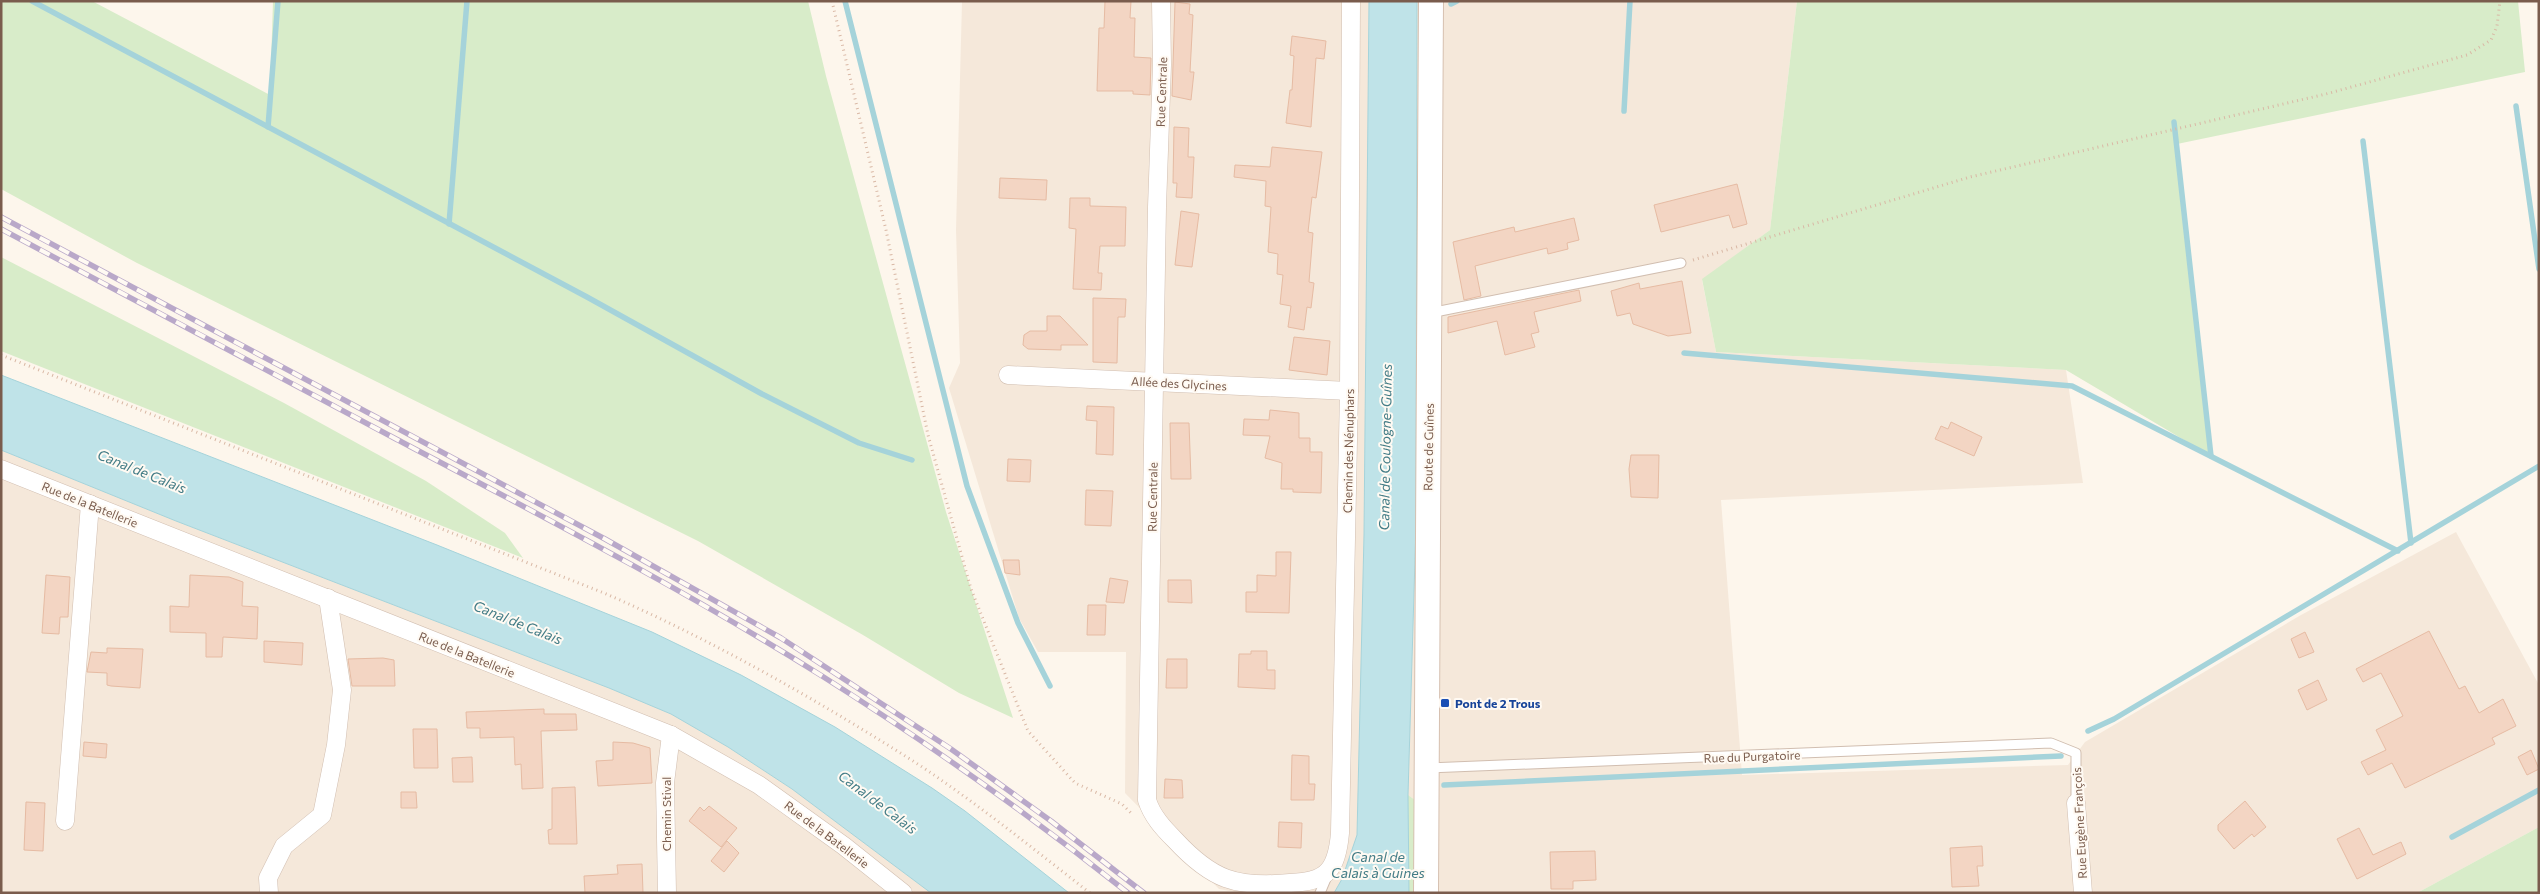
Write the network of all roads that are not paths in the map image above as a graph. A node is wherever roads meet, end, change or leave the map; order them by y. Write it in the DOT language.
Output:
graph roads {
  1 [pos="1161,1"];
  2 [pos="1351,1"];
  3 [pos="1431,1"];
  4 [pos="1681,263"];
  5 [pos="1430,313"];
  6 [pos="1008,375"];
  7 [pos="1155,382"];
  8 [pos="1349,391"];
  9 [pos="1,469"];
  10 [pos="90,504"];
  11 [pos="328,598"];
  12 [pos="671,736"];
  13 [pos="2076,753"];
  14 [pos="1426,769"];
  15 [pos="2076,803"];
  16 [pos="65,821"];
  17 [pos="1330,869"];
  18 [pos="269,893"];
  19 [pos="667,893"];
  20 [pos="903,893"];
  21 [pos="1320,893"];
  22 [pos="1426,893"];
  23 [pos="2083,893"];
  1 -- 7 [label="street, Rue Centrale"];
  2 -- 8 [label="street, Chemin des Nénuphars"];
  3 -- 5 [label="main road, Route de Guînes"];
  4 -- 5 [label="lane"];
  5 -- 14 [label="main road, Route de Guînes"];
  6 -- 7 [label="street, Allée des Glycines"];
  7 -- 8 [label="street, Allée des Glycines"];
  7 -- 17 [label="street, Rue Centrale"];
  8 -- 17 [label="street, Chemin des Nénuphars"];
  9 -- 10 [label="street, Rue de la Batellerie"];
  10 -- 11 [label="street, Rue de la Batellerie"];
  10 -- 16 [label="street"];
  11 -- 12 [label="street, Rue de la Batellerie"];
  11 -- 18 [label="street"];
  12 -- 19 [label="street, Chemin Stival"];
  12 -- 20 [label="street, Rue de la Batellerie"];
  13 -- 14 [label="lane, Rue du Purgatoire"];
  13 -- 15 [label="lane, Rue Eugène François"];
  14 -- 22 [label="main road, Route de Guînes"];
  15 -- 23 [label="street, Rue Eugène François"];
  17 -- 21 [label="lane"];
}
